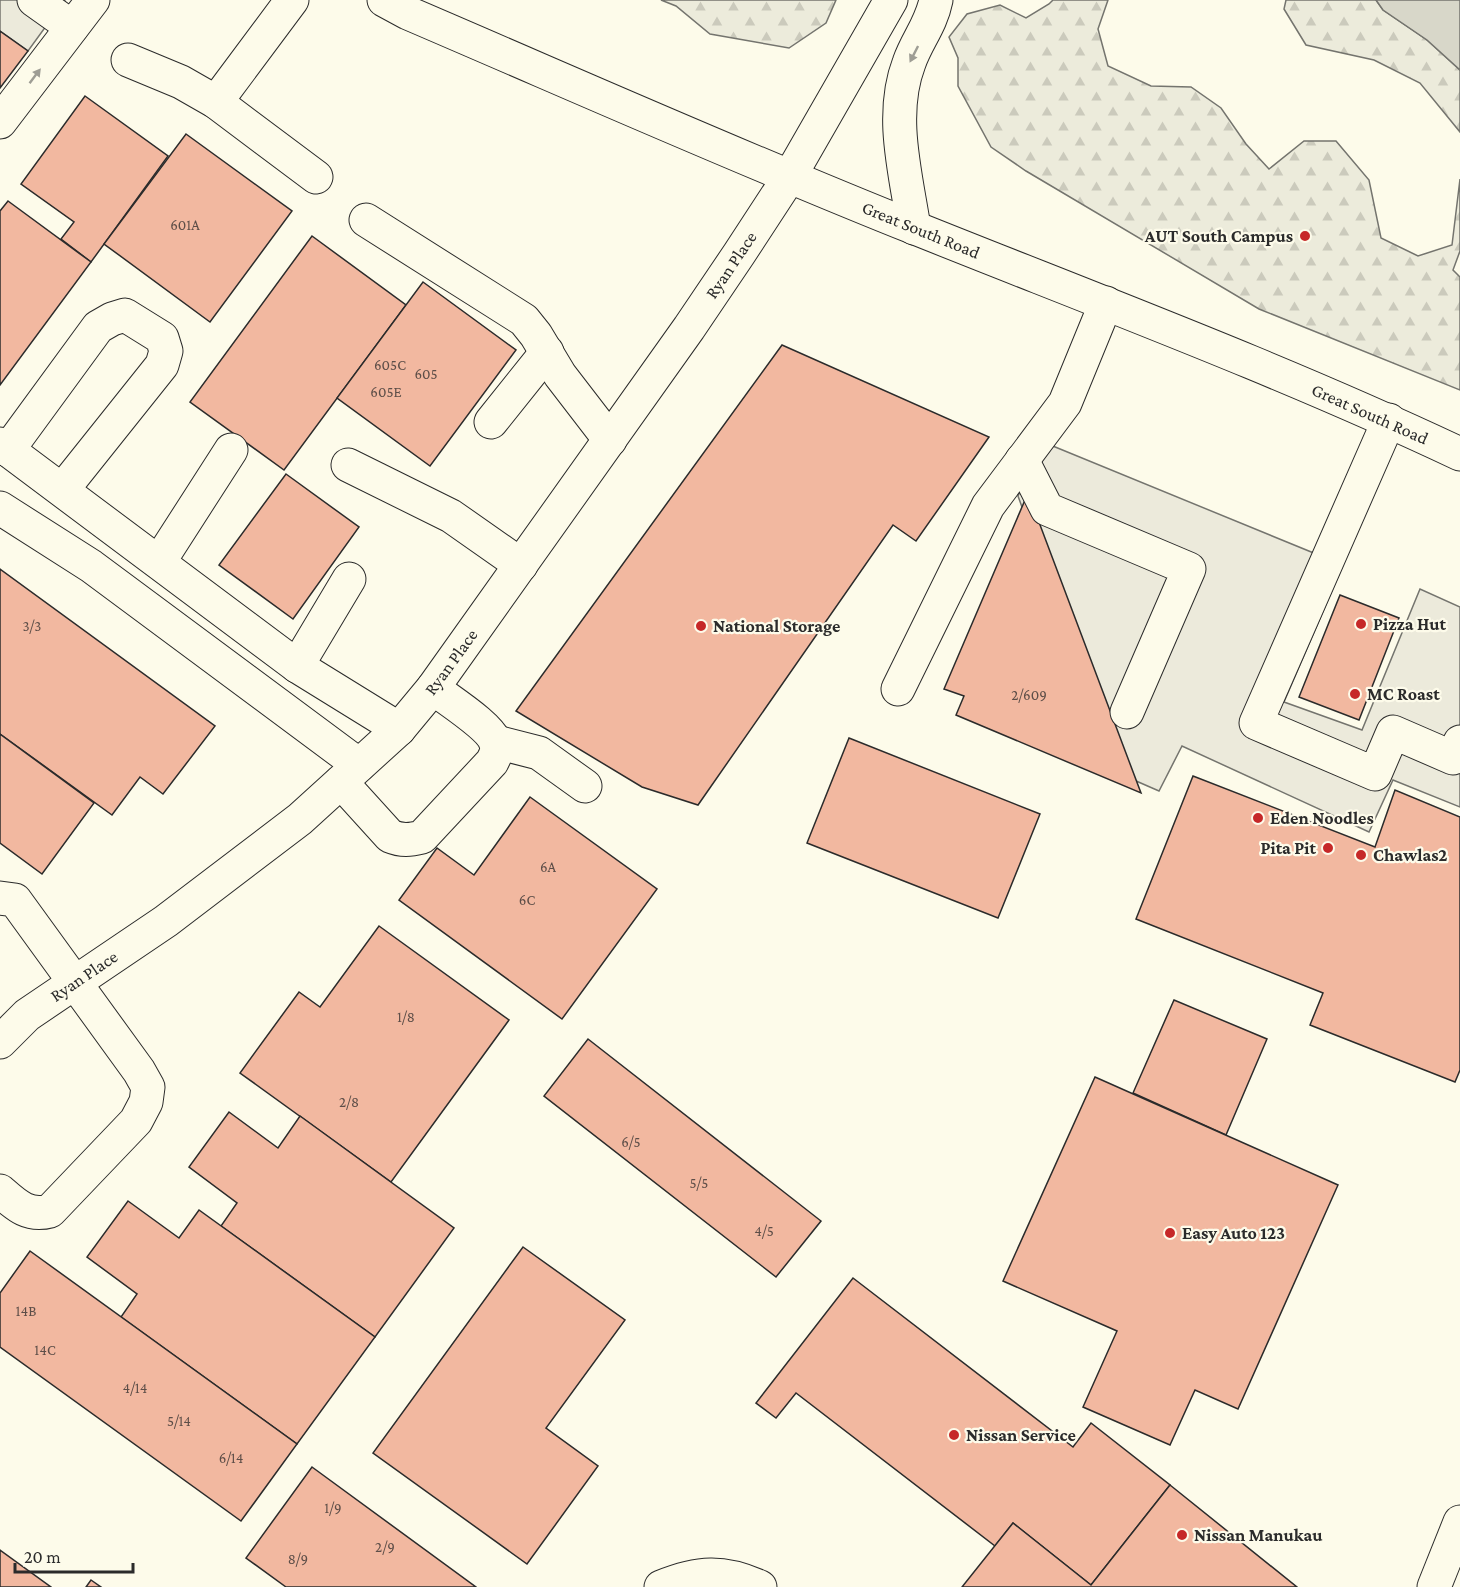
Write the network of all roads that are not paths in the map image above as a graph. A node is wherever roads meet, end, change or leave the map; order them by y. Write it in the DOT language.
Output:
graph roads {
  1 [pos="34,0"];
  2 [pos="93,0"];
  3 [pos="292,0"];
  4 [pos="384,0"];
  5 [pos="891,0"];
  6 [pos="936,0"];
  7 [pos="72,27"];
  8 [pos="128,60"];
  9 [pos="216,102"];
  10 [pos="0,122"];
  11 [pos="790,176"];
  12 [pos="316,177"];
  13 [pos="366,220"];
  14 [pos="914,228"];
  15 [pos="1106,303"];
  16 [pos="547,352"];
  17 [pos="1389,420"];
  18 [pos="491,422"];
  19 [pos="610,440"];
  20 [pos="4,447"];
  21 [pos="231,450"];
  22 [pos="1460,454"];
  23 [pos="1022,460"];
  24 [pos="348,465"];
  25 [pos="63,489"];
  26 [pos="0,508"];
  27 [pos="159,562"];
  28 [pos="521,565"];
  29 [pos="349,579"];
  30 [pos="297,666"];
  31 [pos="433,688"];
  32 [pos="898,689"];
  33 [pos="1128,712"];
  34 [pos="399,729"];
  35 [pos="496,742"];
  36 [pos="1460,742"];
  37 [pos="350,773"];
  38 [pos="585,786"];
  39 [pos="0,898"];
  40 [pos="75,982"];
  41 [pos="0,1042"];
  42 [pos="0,1191"];
  43 [pos="1460,1522"];
  44 [pos="661,1587"];
  45 [pos="760,1587"];
  46 [pos="1434,1587"];
  1 -- 7 [label="main road"];
  2 -- 7 [label="main road"];
  3 -- 9 [label="main road"];
  4 -- 11 [label="main road, Great South Road"];
  5 -- 11 [label="main road, Ryan Place"];
  6 -- 14 [label="main road, one-way"];
  10 -- 7 [label="main road, one-way"];
  8 -- 9 [label="main road"];
  9 -- 12 [label="main road"];
  11 -- 14 [label="main road, Great South Road"];
  11 -- 19 [label="main road, Ryan Place"];
  13 -- 16 [label="main road"];
  14 -- 15 [label="main road, Great South Road"];
  15 -- 17 [label="main road, Great South Road"];
  15 -- 23 [label="main road"];
  16 -- 18 [label="main road"];
  16 -- 19 [label="main road"];
  17 -- 22 [label="main road, Great South Road"];
  17 -- 36 [label="main road"];
  19 -- 28 [label="main road, Ryan Place"];
  20 -- 25 [label="main road"];
  20 -- 25 [label="main road"];
  21 -- 27 [label="main road"];
  23 -- 32 [label="main road"];
  23 -- 33 [label="main road"];
  24 -- 28 [label="main road"];
  25 -- 27 [label="main road"];
  26 -- 37 [label="main road"];
  27 -- 30 [label="main road"];
  28 -- 31 [label="main road, Ryan Place"];
  29 -- 30 [label="main road"];
  30 -- 34 [label="main road"];
  31 -- 34 [label="main road, Ryan Place"];
  31 -- 35 [label="main road"];
  34 -- 37 [label="main road, Ryan Place"];
  35 -- 37 [label="main road"];
  35 -- 38 [label="main road"];
  37 -- 40 [label="main road, Ryan Place"];
  39 -- 40 [label="main road"];
  40 -- 41 [label="main road, Ryan Place"];
  40 -- 42 [label="main road"];
  43 -- 46 [label="main road"];
  44 -- 45 [label="main road"];
}
